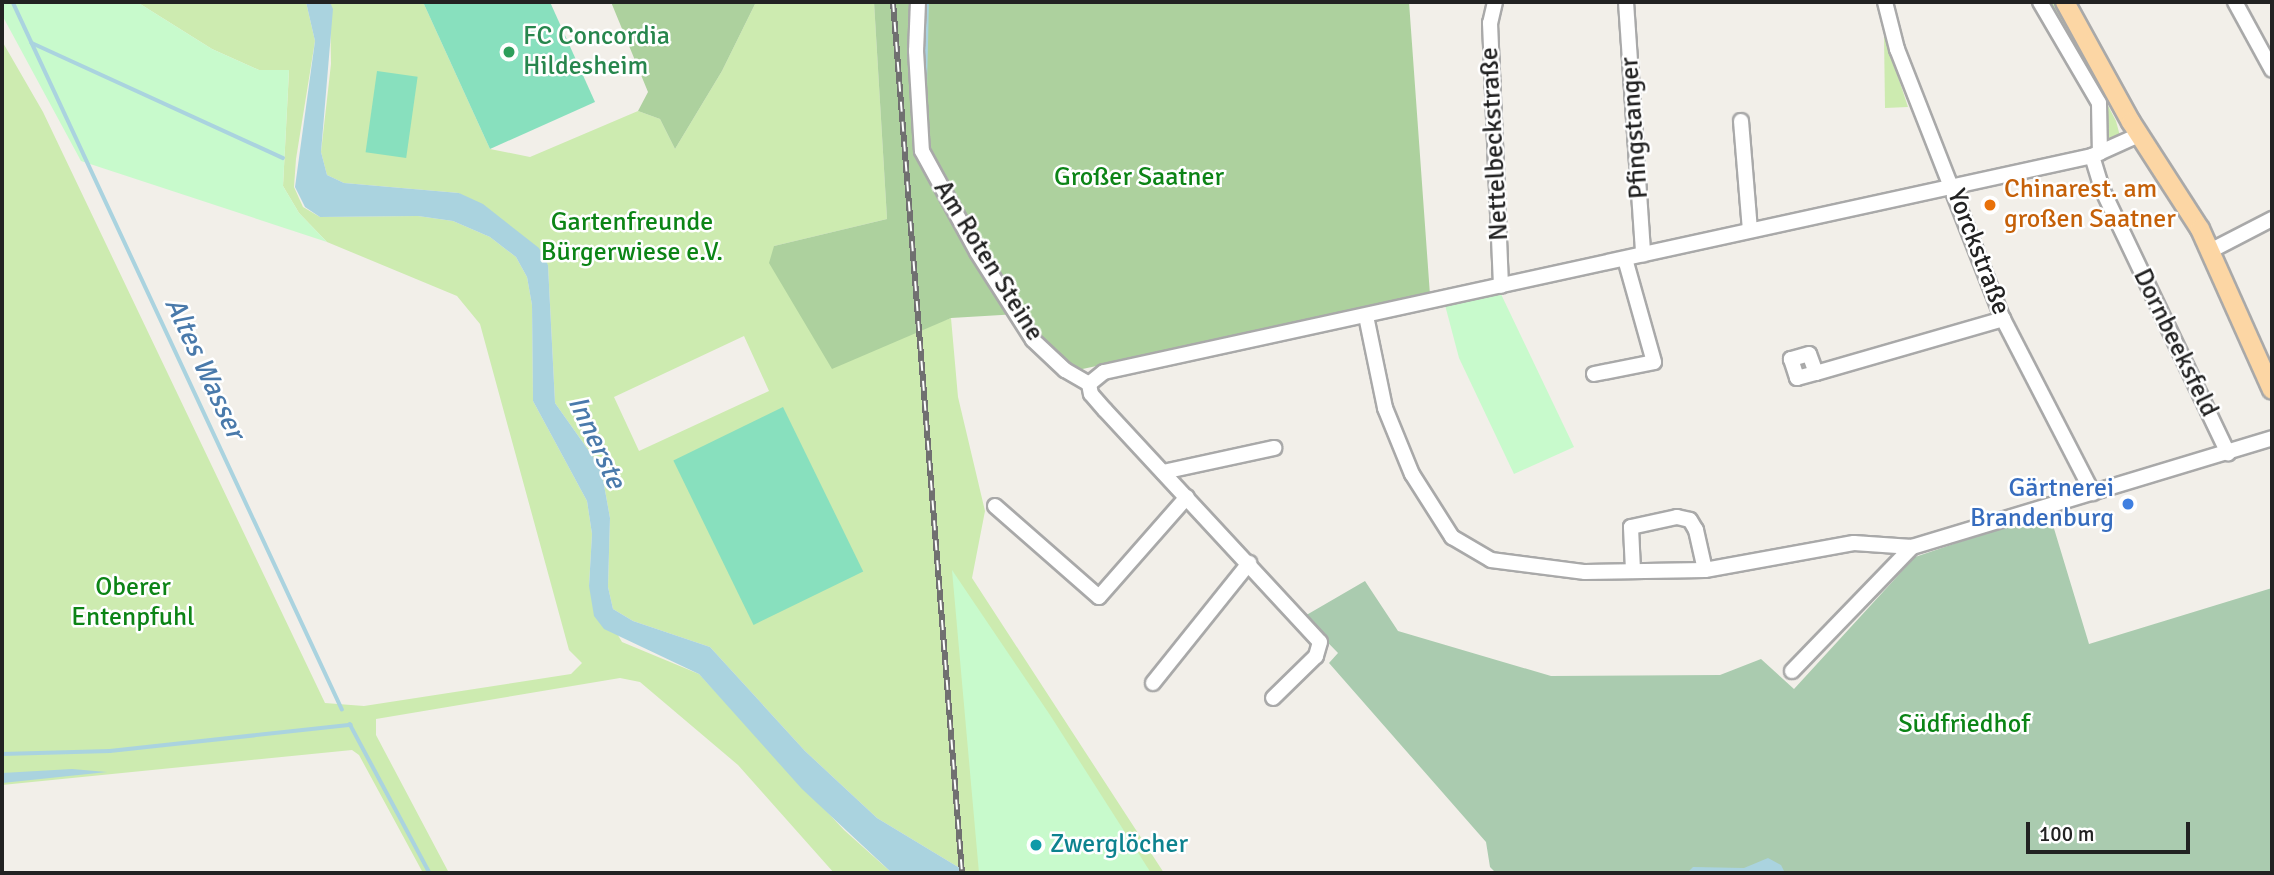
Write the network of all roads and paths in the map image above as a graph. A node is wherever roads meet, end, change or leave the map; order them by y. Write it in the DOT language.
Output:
graph roads {
  1 [pos="918,2"];
  2 [pos="1495,2"];
  3 [pos="1626,2"];
  4 [pos="1885,2"];
  5 [pos="2040,2"];
  6 [pos="2065,2"];
  7 [pos="2235,2"];
  8 [pos="2272,70"];
  9 [pos="1741,121"];
  10 [pos="2139,135"];
  11 [pos="2096,154"];
  12 [pos="1953,187"];
  13 [pos="2272,219"];
  14 [pos="1750,230"];
  15 [pos="2210,251"];
  16 [pos="1643,254"];
  17 [pos="1625,259"];
  18 [pos="1501,286"];
  19 [pos="1366,316"];
  20 [pos="2003,320"];
  21 [pos="1816,373"];
  22 [pos="1594,374"];
  23 [pos="1089,384"];
  24 [pos="2272,390"];
  25 [pos="2272,438"];
  26 [pos="1274,448"];
  27 [pos="2228,453"];
  28 [pos="1163,472"];
  29 [pos="2093,493"];
  30 [pos="1187,497"];
  31 [pos="995,506"];
  32 [pos="1912,547"];
  33 [pos="1249,563"];
  34 [pos="1633,570"];
  35 [pos="1705,570"];
  36 [pos="1793,671"];
  37 [pos="1153,683"];
  38 [pos="1273,698"];
  1 -- 23 [label="street, Am Roten Steine"];
  2 -- 18 [label="street, Nettelbeckstraße"];
  3 -- 16 [label="street, Pfingstanger"];
  4 -- 12 [label="street, Yorckstraße"];
  5 -- 11 [label="street, Dornbeeksfeld"];
  6 -- 10 [label="main road"];
  7 -- 8 [label="street"];
  9 -- 14 [label="street"];
  10 -- 11 [label="street"];
  10 -- 15 [label="main road"];
  11 -- 12 [label="street"];
  11 -- 27 [label="street, Dornbeeksfeld"];
  12 -- 14 [label="street"];
  12 -- 20 [label="street, Yorckstraße"];
  13 -- 15 [label="street"];
  14 -- 16 [label="street"];
  15 -- 24 [label="main road"];
  16 -- 17 [label="street"];
  17 -- 18 [label="street"];
  17 -- 22 [label="street"];
  18 -- 19 [label="street"];
  19 -- 23 [label="street"];
  19 -- 34 [label="street"];
  20 -- 21 [label="street"];
  20 -- 29 [label="street, Yorckstraße"];
  23 -- 28 [label="street, Am Roten Steine"];
  25 -- 27 [label="street"];
  26 -- 28 [label="street"];
  27 -- 29 [label="street"];
  28 -- 30 [label="street, Am Roten Steine"];
  29 -- 32 [label="street"];
  30 -- 31 [label="street"];
  30 -- 33 [label="street, Am Roten Steine"];
  32 -- 35 [label="street"];
  32 -- 36 [label="street"];
  33 -- 37 [label="street"];
  33 -- 38 [label="street, Am Roten Steine"];
  34 -- 35 [label="street"];
  34 -- 35 [label="street"];
}
